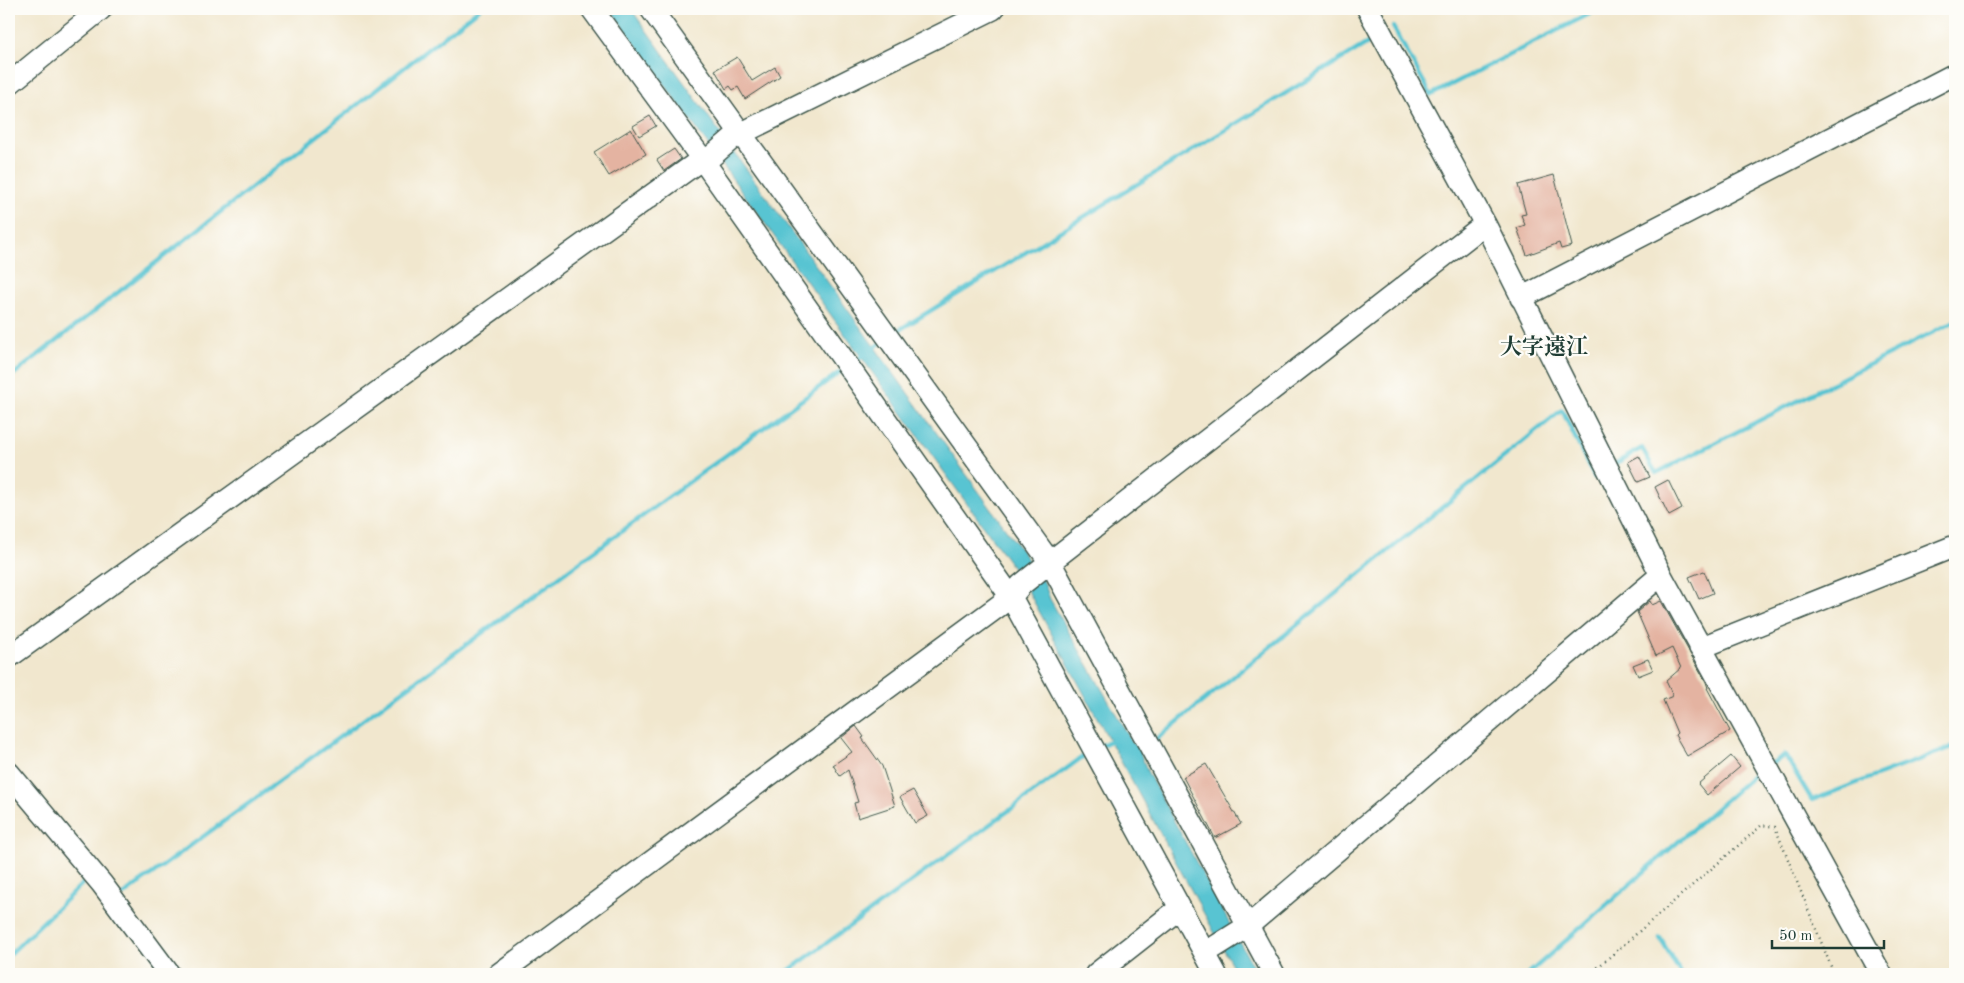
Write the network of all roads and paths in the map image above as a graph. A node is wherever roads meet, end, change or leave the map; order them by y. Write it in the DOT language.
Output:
graph roads {
  1 [pos="101,9"];
  2 [pos="592,9"];
  3 [pos="651,9"];
  4 [pos="993,9"];
  5 [pos="1368,9"];
  6 [pos="1955,74"];
  7 [pos="9,84"];
  8 [pos="738,135"];
  9 [pos="707,158"];
  10 [pos="1485,224"];
  11 [pos="1522,298"];
  12 [pos="1955,546"];
  13 [pos="1047,565"];
  14 [pos="1661,574"];
  15 [pos="1016,591"];
  16 [pos="1700,648"];
  17 [pos="9,657"];
  18 [pos="9,773"];
  19 [pos="1180,908"];
  20 [pos="1244,929"];
  21 [pos="1209,950"];
  22 [pos="169,974"];
  23 [pos="499,974"];
  24 [pos="1096,974"];
  25 [pos="1216,974"];
  26 [pos="1274,974"];
  27 [pos="1590,974"];
  28 [pos="1834,974"];
  29 [pos="1881,974"];
  1 -- 7 [label="street"];
  2 -- 9 [label="street"];
  3 -- 8 [label="street"];
  4 -- 8 [label="street"];
  5 -- 10 [label="street"];
  6 -- 11 [label="street"];
  8 -- 9 [label="street"];
  8 -- 13 [label="street"];
  9 -- 15 [label="street"];
  9 -- 17 [label="street"];
  10 -- 11 [label="street"];
  10 -- 13 [label="street"];
  11 -- 14 [label="street"];
  12 -- 16 [label="street"];
  13 -- 15 [label="street"];
  13 -- 20 [label="street"];
  14 -- 16 [label="street"];
  14 -- 20 [label="street"];
  15 -- 19 [label="street"];
  15 -- 23 [label="street"];
  16 -- 29 [label="street"];
  18 -- 22 [label="street"];
  19 -- 21 [label="street"];
  19 -- 24 [label="street"];
  20 -- 21 [label="street"];
  20 -- 26 [label="street"];
  21 -- 25 [label="street"];
  27 -- 28 [label="path"];
}
